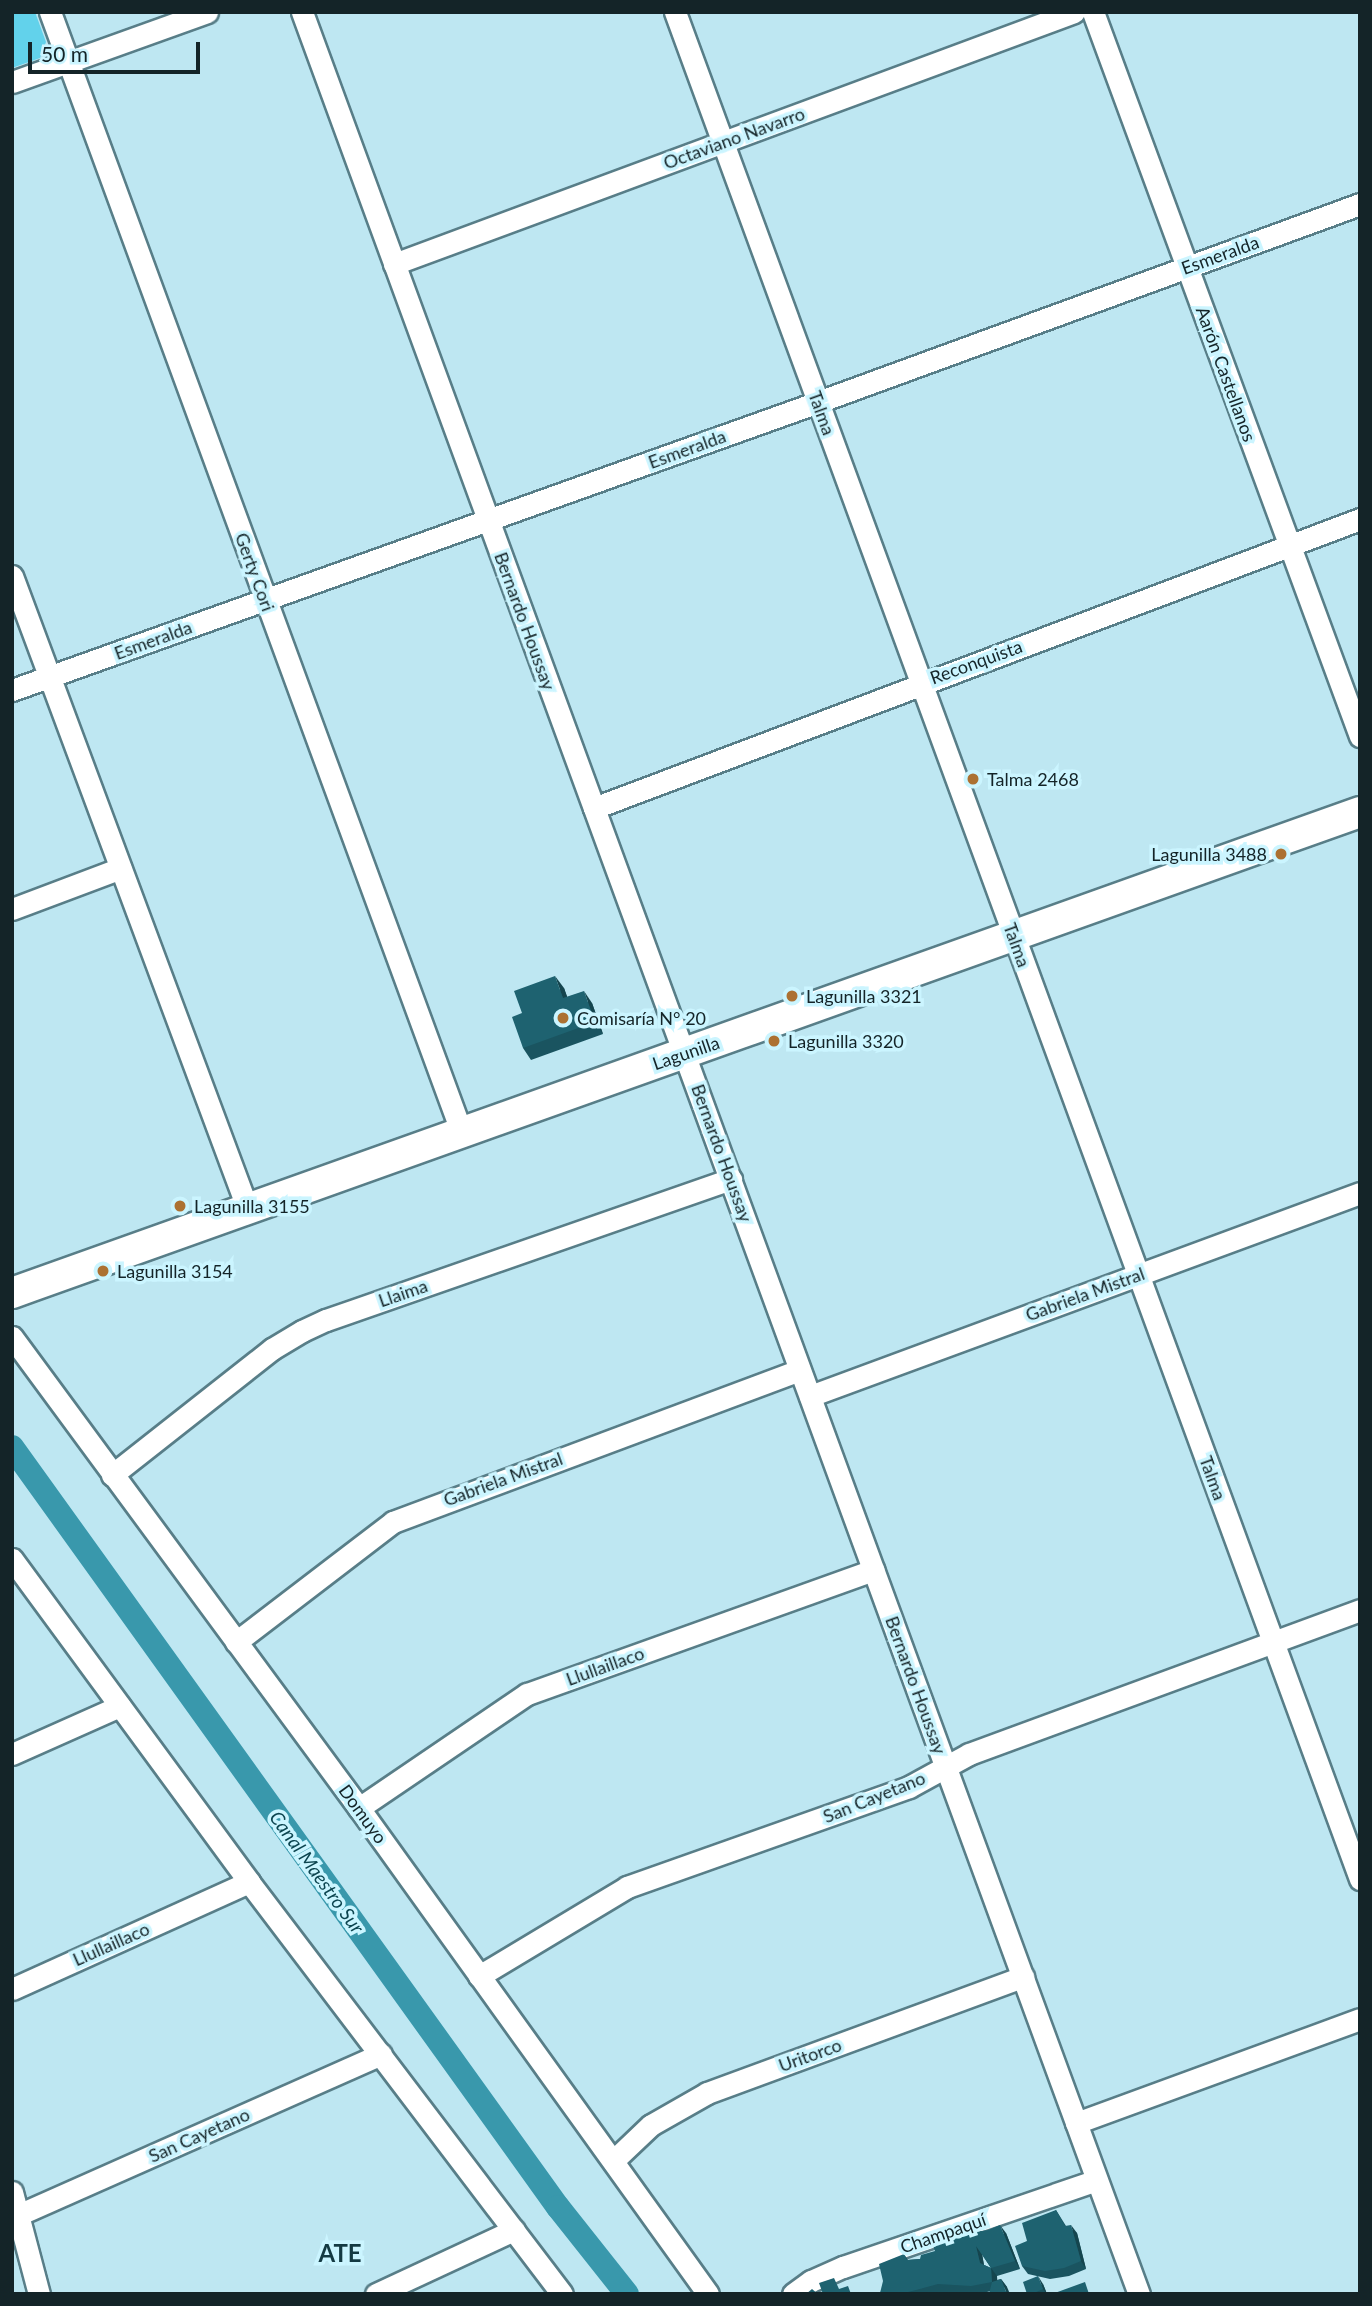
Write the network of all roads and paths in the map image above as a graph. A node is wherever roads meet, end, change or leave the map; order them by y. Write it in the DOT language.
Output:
graph roads {
  1 [pos="50,12"];
  2 [pos="207,12"];
  3 [pos="302,12"];
  4 [pos="675,12"];
  5 [pos="1074,12"];
  6 [pos="1093,12"];
  7 [pos="68,60"];
  8 [pos="12,82"];
  9 [pos="723,142"];
  10 [pos="1360,204"];
  11 [pos="394,264"];
  12 [pos="1187,267"];
  13 [pos="818,402"];
  14 [pos="1360,519"];
  15 [pos="488,520"];
  16 [pos="1289,546"];
  17 [pos="12,576"];
  18 [pos="265,600"];
  19 [pos="49,677"];
  20 [pos="921,683"];
  21 [pos="12,690"];
  22 [pos="1360,736"];
  23 [pos="594,808"];
  24 [pos="1360,812"];
  25 [pos="121,868"];
  26 [pos="12,909"];
  27 [pos="1014,936"];
  28 [pos="686,1053"];
  29 [pos="461,1131"];
  30 [pos="731,1179"];
  31 [pos="1360,1193"];
  32 [pos="248,1210"];
  33 [pos="1138,1274"];
  34 [pos="12,1293"];
  35 [pos="12,1337"];
  36 [pos="800,1370"];
  37 [pos="810,1396"];
  38 [pos="112,1475"];
  39 [pos="12,1559"];
  40 [pos="873,1570"];
  41 [pos="1360,1610"];
  42 [pos="236,1642"];
  43 [pos="1273,1642"];
  44 [pos="120,1706"];
  45 [pos="12,1754"];
  46 [pos="945,1766"];
  47 [pos="359,1808"];
  48 [pos="1360,1879"];
  49 [pos="249,1882"];
  50 [pos="479,1976"];
  51 [pos="1023,1978"];
  52 [pos="12,1989"];
  53 [pos="1360,2019"];
  54 [pos="381,2054"];
  55 [pos="1076,2123"];
  56 [pos="613,2161"];
  57 [pos="1097,2180"];
  58 [pos="12,2192"];
  59 [pos="18,2215"];
  60 [pos="514,2230"];
  61 [pos="38,2294"];
  62 [pos="376,2294"];
  63 [pos="562,2294"];
  64 [pos="708,2294"];
  65 [pos="793,2294"];
  66 [pos="1139,2294"];
  1 -- 7 [label="street, Gerty Cori"];
  2 -- 7 [label="street"];
  3 -- 11 [label="street, Bernardo Houssay"];
  4 -- 9 [label="street, Talma"];
  5 -- 9 [label="street, Octaviano Navarro"];
  6 -- 12 [label="street, Aarón Castellanos"];
  7 -- 8 [label="street"];
  7 -- 18 [label="street, Gerty Cori"];
  9 -- 11 [label="street, Octaviano Navarro"];
  9 -- 13 [label="street, Talma"];
  10 -- 12 [label="street, Esmeralda"];
  11 -- 15 [label="street, Bernardo Houssay"];
  12 -- 13 [label="street, Esmeralda"];
  12 -- 16 [label="street, Aarón Castellanos"];
  13 -- 15 [label="street, Esmeralda"];
  13 -- 20 [label="street, Talma"];
  14 -- 16 [label="street, Reconquista"];
  15 -- 18 [label="street, Esmeralda"];
  15 -- 23 [label="street, Bernardo Houssay"];
  16 -- 20 [label="street, Reconquista"];
  16 -- 22 [label="street, Aarón Castellanos"];
  17 -- 19 [label="street"];
  18 -- 19 [label="street, Esmeralda"];
  18 -- 29 [label="street, Gerty Cori"];
  19 -- 21 [label="street, Esmeralda"];
  19 -- 25 [label="street"];
  20 -- 23 [label="street, Reconquista"];
  20 -- 27 [label="street, Talma"];
  23 -- 28 [label="street, Bernardo Houssay"];
  24 -- 27 [label="main road, Lagunilla"];
  25 -- 26 [label="street"];
  25 -- 32 [label="street"];
  27 -- 28 [label="main road, Lagunilla"];
  27 -- 33 [label="street, Talma"];
  28 -- 29 [label="main road, Lagunilla"];
  28 -- 30 [label="street, Bernardo Houssay"];
  29 -- 32 [label="main road, Lagunilla"];
  30 -- 36 [label="street, Bernardo Houssay"];
  30 -- 38 [label="street, Llaima"];
  31 -- 33 [label="street, Gabriela Mistral"];
  32 -- 34 [label="main road, Lagunilla"];
  33 -- 37 [label="street, Gabriela Mistral"];
  33 -- 43 [label="street, Talma"];
  35 -- 38 [label="street, Domuyo"];
  36 -- 37 [label="street, Bernardo Houssay"];
  36 -- 42 [label="street, Gabriela Mistral"];
  37 -- 40 [label="street, Bernardo Houssay"];
  38 -- 42 [label="street, Domuyo"];
  39 -- 44 [label="street"];
  40 -- 46 [label="street, Bernardo Houssay"];
  40 -- 47 [label="street, Llullaillaco"];
  41 -- 43 [label="street, San Cayetano"];
  42 -- 47 [label="street, Domuyo"];
  43 -- 46 [label="street, San Cayetano"];
  43 -- 48 [label="street, Talma"];
  44 -- 45 [label="street"];
  44 -- 49 [label="street"];
  46 -- 50 [label="street, San Cayetano"];
  46 -- 51 [label="street, Bernardo Houssay"];
  47 -- 50 [label="street, Domuyo"];
  49 -- 52 [label="street, Llullaillaco"];
  49 -- 54 [label="street"];
  50 -- 56 [label="street, Domuyo"];
  51 -- 55 [label="street, Bernardo Houssay"];
  51 -- 56 [label="street, Uritorco"];
  53 -- 55 [label="street"];
  54 -- 59 [label="street, San Cayetano"];
  54 -- 60 [label="street"];
  55 -- 57 [label="street, Bernardo Houssay"];
  56 -- 64 [label="street, Domuyo"];
  57 -- 65 [label="street, Champaquí"];
  57 -- 66 [label="street, Bernardo Houssay"];
  58 -- 59 [label="street"];
  59 -- 61 [label="street"];
  60 -- 62 [label="street"];
  60 -- 63 [label="street"];
}
